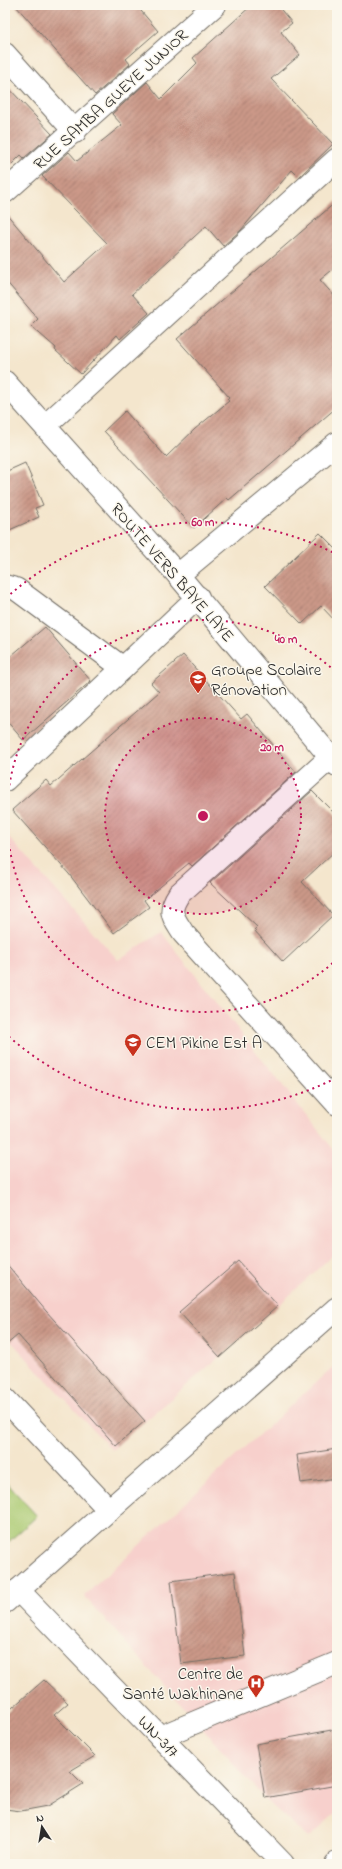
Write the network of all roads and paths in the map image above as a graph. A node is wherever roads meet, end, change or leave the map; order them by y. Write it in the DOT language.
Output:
graph roads {
  1 [pos="215,5"];
  2 [pos="5,54"];
  3 [pos="75,132"];
  4 [pos="337,159"];
  5 [pos="5,192"];
  6 [pos="5,382"];
  7 [pos="45,426"];
  8 [pos="337,443"];
  9 [pos="178,575"];
  10 [pos="5,586"];
  11 [pos="198,598"];
  12 [pos="123,668"];
  13 [pos="333,761"];
  14 [pos="5,780"];
  15 [pos="337,1104"];
  16 [pos="337,1308"];
  17 [pos="5,1399"];
  18 [pos="109,1510"];
  19 [pos="11,1596"];
  20 [pos="337,1663"];
  21 [pos="160,1737"];
  22 [pos="283,1864"];
  1 -- 3 [label="street, RUE SAMBA GUEYE JUNIOR"];
  2 -- 3 [label="street"];
  3 -- 5 [label="street, RUE SAMBA GUEYE JUNIOR"];
  4 -- 7 [label="street"];
  6 -- 7 [label="street, ROUTE VERS BAYE LAYE"];
  7 -- 9 [label="street, ROUTE VERS BAYE LAYE"];
  8 -- 9 [label="street"];
  9 -- 11 [label="street, ROUTE VERS BAYE LAYE"];
  10 -- 12 [label="street"];
  11 -- 12 [label="street"];
  11 -- 13 [label="street, ROUTE VERS BAYE LAYE"];
  12 -- 14 [label="street"];
  13 -- 15 [label="street"];
  16 -- 18 [label="street"];
  17 -- 18 [label="street"];
  18 -- 19 [label="street"];
  19 -- 21 [label="street, WN-317 / WN-317"];
  20 -- 21 [label="street"];
  21 -- 22 [label="street, WN-317 / WN-317"];
}
